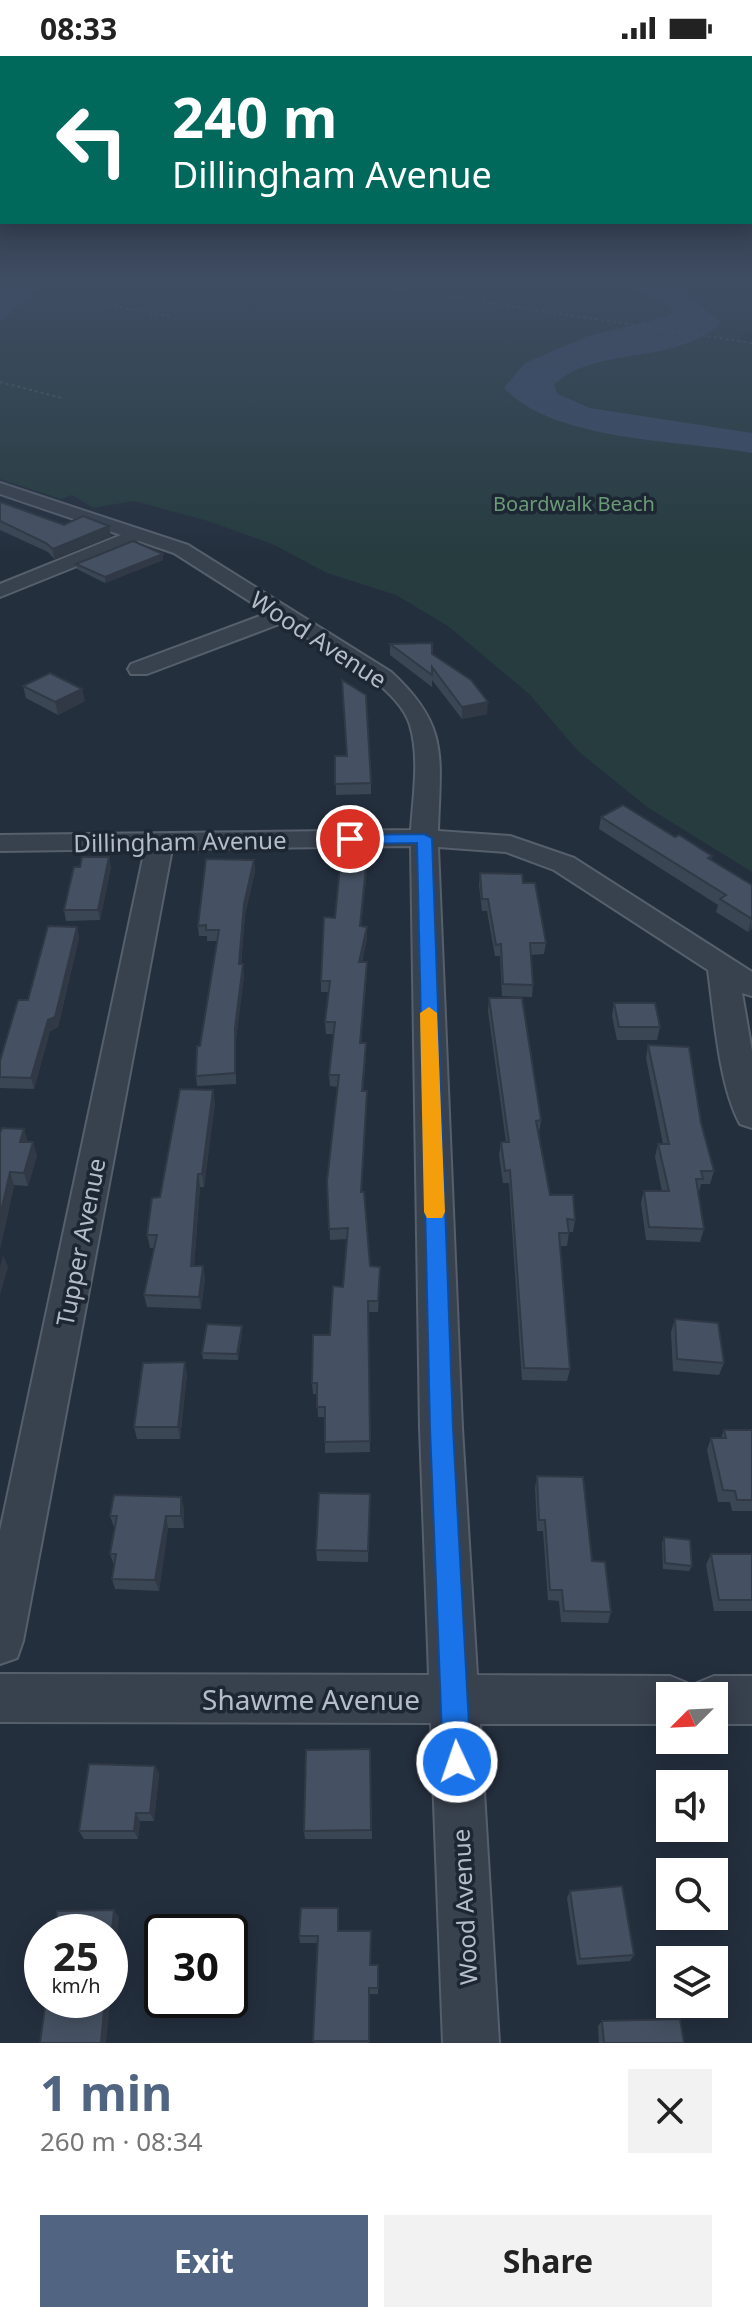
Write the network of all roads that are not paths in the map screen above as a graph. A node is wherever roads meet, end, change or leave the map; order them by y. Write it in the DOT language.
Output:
graph roads {
  1 [pos="0,488"];
  2 [pos="140,534"];
  3 [pos="0,591"];
  4 [pos="283,615"];
  5 [pos="139,669"];
  6 [pos="424,838"];
  7 [pos="160,842"];
  8 [pos="0,843"];
  9 [pos="722,967"];
  10 [pos="752,986"];
  11 [pos="752,1115"];
  12 [pos="0,1641"];
  13 [pos="0,1698"];
  14 [pos="454,1700"];
  15 [pos="656,1700"];
  16 [pos="728,1700"];
  17 [pos="752,1700"];
  18 [pos="471,2043"];
  1 -- 2 [label="street, Wood Avenue"];
  2 -- 3 [label="street"];
  2 -- 4 [label="street, Wood Avenue"];
  4 -- 5 [label="street"];
  4 -- 6 [label="street, Wood Avenue"];
  6 -- 7 [label="street, Dillingham Avenue"];
  6 -- 9 [label="street, Dillingham Avenue"];
  6 -- 14 [label="street, Wood Avenue"];
  7 -- 8 [label="street, Dillingham Avenue"];
  7 -- 12 [label="street, Tupper Avenue"];
  9 -- 10 [label="street, Dillingham Avenue"];
  9 -- 11 [label="street"];
  13 -- 14 [label="street, Shawme Avenue"];
  14 -- 15 [label="street, Shawme Avenue"];
  14 -- 18 [label="street, Wood Avenue"];
  16 -- 17 [label="street"];
}
